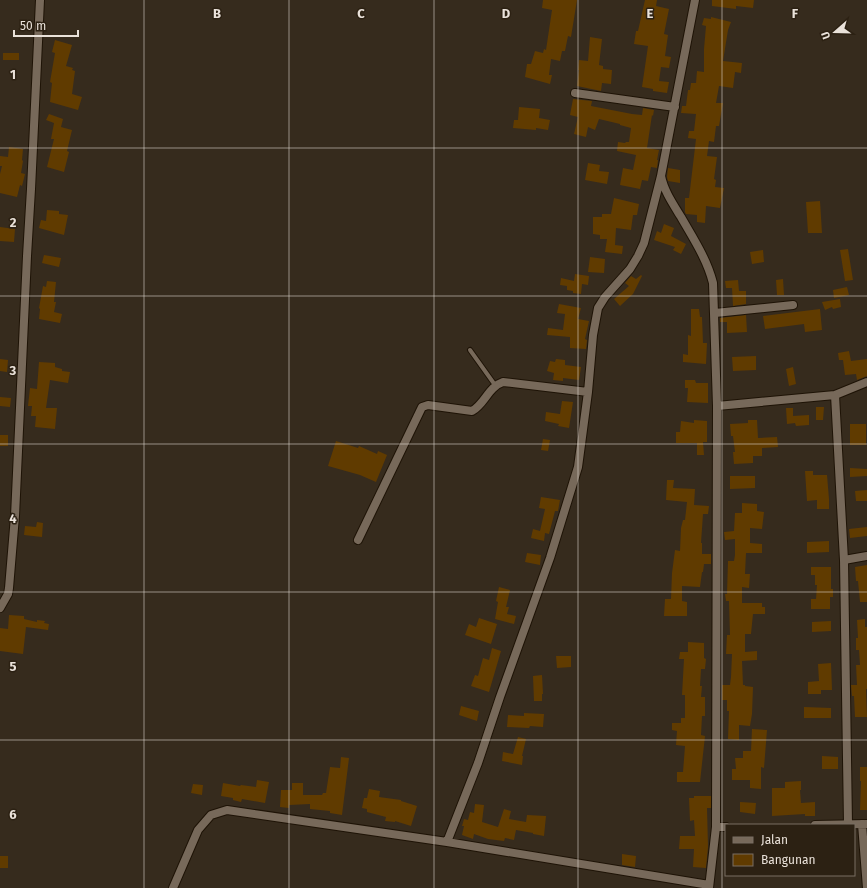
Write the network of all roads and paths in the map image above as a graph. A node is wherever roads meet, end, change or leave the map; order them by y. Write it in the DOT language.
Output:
graph roads {
  1 [pos="40,0"];
  2 [pos="696,0"];
  3 [pos="575,93"];
  4 [pos="675,107"];
  5 [pos="661,176"];
  6 [pos="792,305"];
  7 [pos="715,313"];
  8 [pos="470,350"];
  9 [pos="867,382"];
  10 [pos="495,385"];
  11 [pos="588,392"];
  12 [pos="835,395"];
  13 [pos="717,406"];
  14 [pos="358,540"];
  15 [pos="867,556"];
  16 [pos="844,560"];
  17 [pos="0,608"];
  18 [pos="848,824"];
  19 [pos="864,824"];
  20 [pos="716,827"];
  21 [pos="725,827"];
  22 [pos="447,842"];
  23 [pos="709,887"];
  24 [pos="173,888"];
  25 [pos="867,888"];
  1 -- 17 [label="street"];
  2 -- 4 [label="street"];
  3 -- 4 [label="street"];
  4 -- 5 [label="street"];
  5 -- 7 [label="street"];
  5 -- 11 [label="street"];
  6 -- 7 [label="street"];
  7 -- 13 [label="street"];
  8 -- 10 [label="lane"];
  9 -- 12 [label="street"];
  10 -- 11 [label="street"];
  10 -- 14 [label="street"];
  11 -- 22 [label="street"];
  12 -- 13 [label="street"];
  12 -- 16 [label="street"];
  13 -- 20 [label="street"];
  15 -- 16 [label="street"];
  16 -- 18 [label="street"];
  18 -- 19 [label="street"];
  19 -- 25 [label="street"];
  20 -- 21 [label="street"];
  20 -- 23 [label="street"];
  22 -- 23 [label="street"];
  22 -- 24 [label="street"];
}
